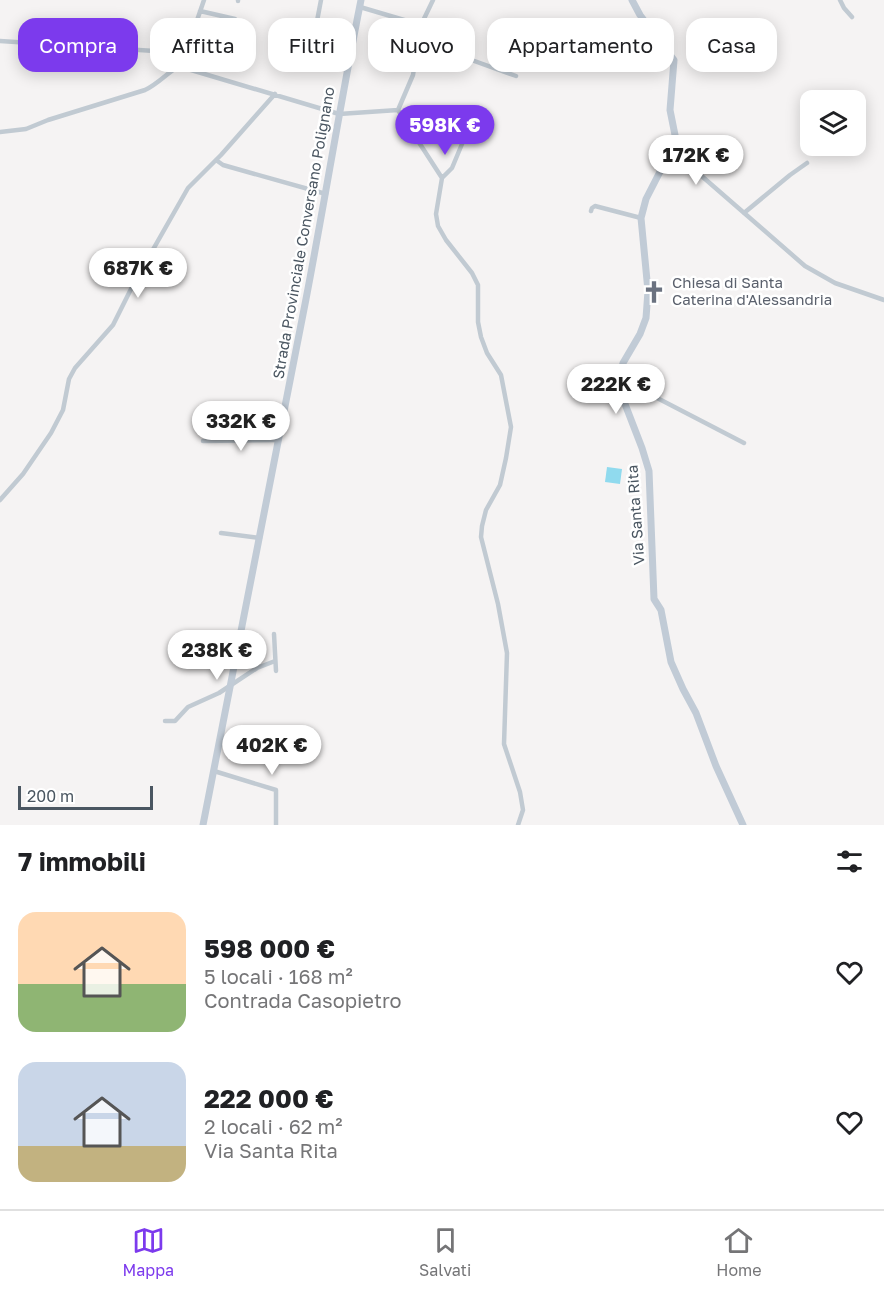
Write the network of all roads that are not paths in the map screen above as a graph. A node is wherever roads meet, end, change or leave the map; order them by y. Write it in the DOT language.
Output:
graph roads {
  1 [pos="204,0"];
  2 [pos="321,0"];
  3 [pos="434,0"];
  4 [pos="632,0"];
  5 [pos="840,0"];
  6 [pos="361,3"];
  7 [pos="200,11"];
  8 [pos="852,17"];
  9 [pos="198,18"];
  10 [pos="231,18"];
  11 [pos="317,18"];
  12 [pos="402,18"];
  13 [pos="425,18"];
  14 [pos="0,41"];
  15 [pos="150,50"];
  16 [pos="475,61"];
  17 [pos="170,72"];
  18 [pos="201,72"];
  19 [pos="413,72"];
  20 [pos="516,76"];
  21 [pos="275,94"];
  22 [pos="398,110"];
  23 [pos="339,114"];
  24 [pos="0,132"];
  25 [pos="675,135"];
  26 [pos="462,144"];
  27 [pos="216,160"];
  28 [pos="807,163"];
  29 [pos="442,178"];
  30 [pos="326,194"];
  31 [pos="591,211"];
  32 [pos="744,213"];
  33 [pos="641,218"];
  34 [pos="884,300"];
  35 [pos="620,377"];
  36 [pos="278,440"];
  37 [pos="203,441"];
  38 [pos="744,443"];
  39 [pos="0,500"];
  40 [pos="221,533"];
  41 [pos="260,538"];
  42 [pos="274,634"];
  43 [pos="275,661"];
  44 [pos="276,671"];
  45 [pos="230,685"];
  46 [pos="165,721"];
  47 [pos="214,771"];
  48 [pos="203,825"];
  49 [pos="276,825"];
  50 [pos="518,825"];
  51 [pos="743,825"];
  1 -- 7 [label="street"];
  2 -- 11 [label="street"];
  3 -- 13 [label="street"];
  4 -- 25 [label="street"];
  5 -- 8 [label="street"];
  6 -- 12 [label="street"];
  6 -- 23 [label="street, Strada Provinciale Conversano Polignano"];
  7 -- 9 [label="street"];
  7 -- 10 [label="street"];
  14 -- 15 [label="street"];
  16 -- 20 [label="street"];
  17 -- 24 [label="street"];
  18 -- 21 [label="street"];
  19 -- 22 [label="street"];
  21 -- 23 [label="street"];
  21 -- 27 [label="street"];
  22 -- 23 [label="street"];
  22 -- 29 [label="street"];
  23 -- 30 [label="street, Strada Provinciale Conversano Polignano"];
  25 -- 32 [label="street"];
  25 -- 33 [label="street"];
  26 -- 29 [label="street"];
  27 -- 30 [label="street"];
  27 -- 39 [label="street"];
  28 -- 32 [label="street"];
  29 -- 50 [label="street"];
  30 -- 36 [label="street, Strada Provinciale Conversano Polignano"];
  31 -- 33 [label="street"];
  32 -- 34 [label="street"];
  33 -- 35 [label="street"];
  35 -- 38 [label="street"];
  35 -- 51 [label="street, Via Santa Rita"];
  36 -- 37 [label="street"];
  36 -- 41 [label="street, Strada Provinciale Conversano Polignano"];
  40 -- 41 [label="street"];
  41 -- 45 [label="street, Strada Provinciale Conversano Polignano"];
  42 -- 43 [label="street"];
  43 -- 44 [label="street"];
  43 -- 45 [label="street"];
  45 -- 46 [label="street"];
  45 -- 47 [label="street, Strada Provinciale Conversano Polignano"];
  47 -- 48 [label="street, Strada Provinciale Conversano Polignano"];
  47 -- 49 [label="street"];
}
